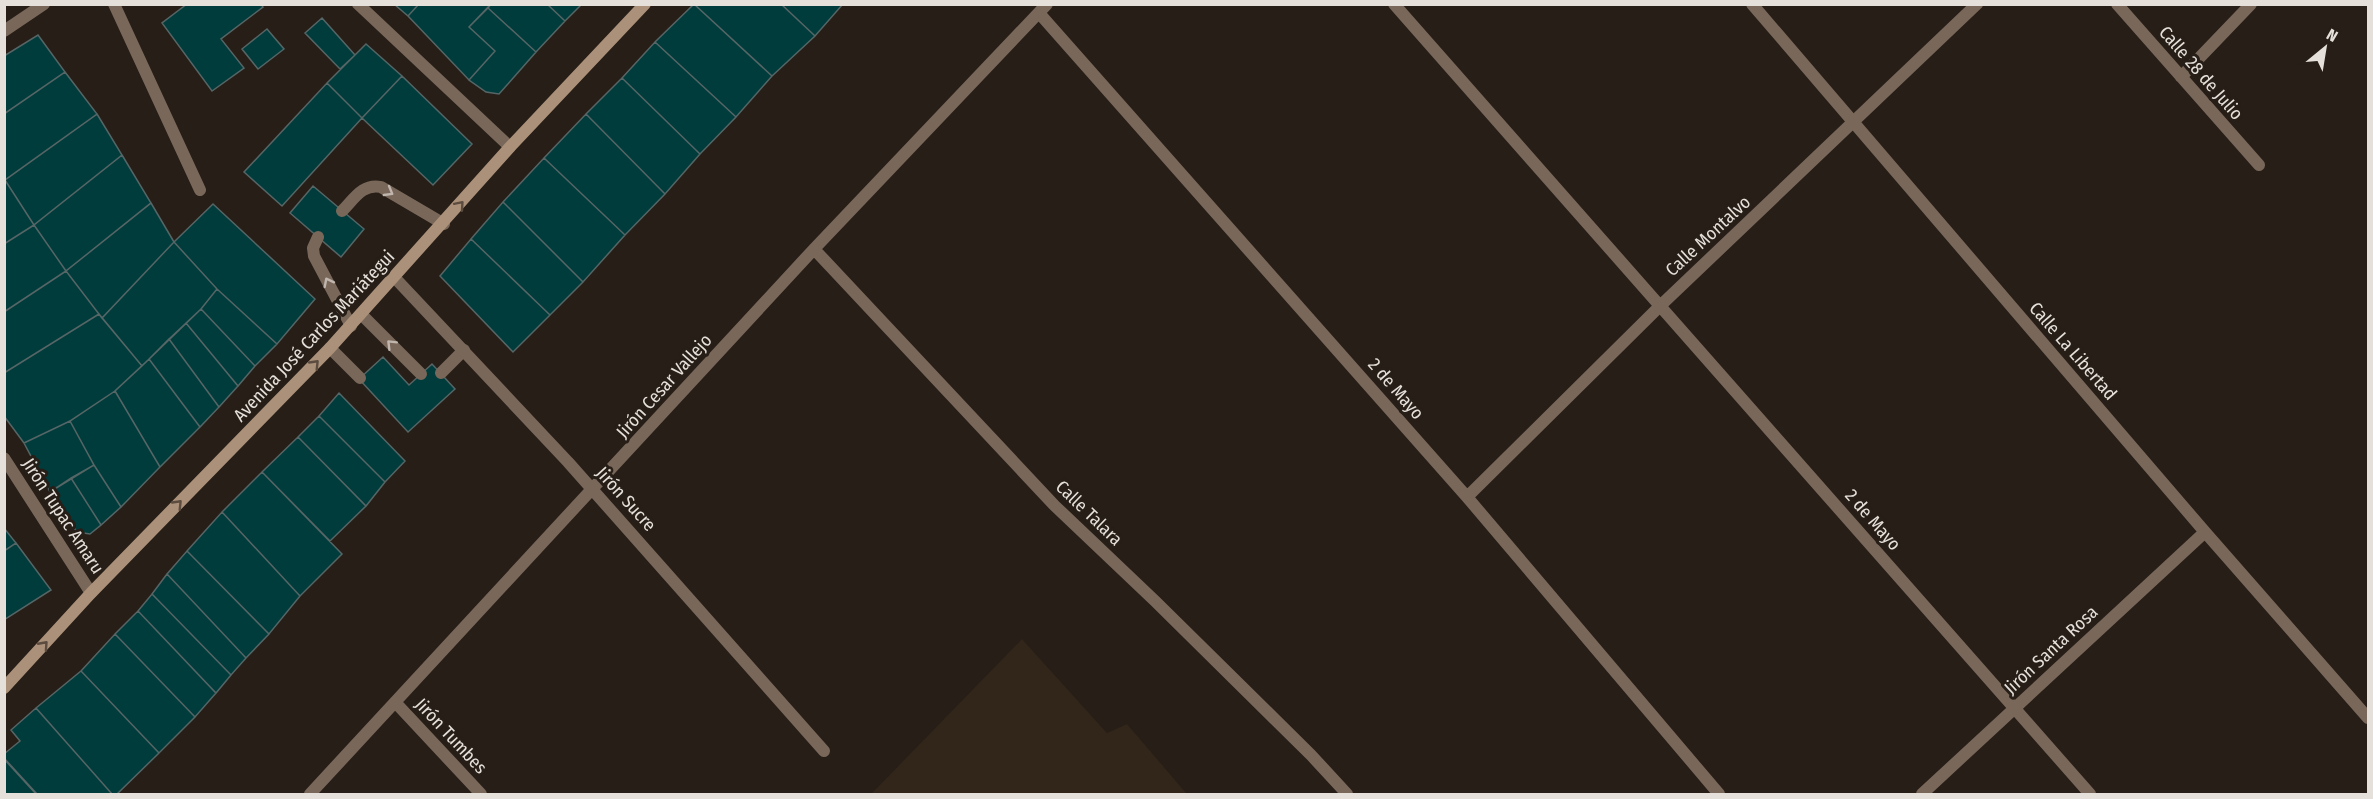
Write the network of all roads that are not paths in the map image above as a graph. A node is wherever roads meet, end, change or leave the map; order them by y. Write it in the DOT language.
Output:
graph roads {
  1 [pos="44,4"];
  2 [pos="114,4"];
  3 [pos="358,4"];
  4 [pos="645,4"];
  5 [pos="1394,4"];
  6 [pos="1752,4"];
  7 [pos="1977,4"];
  8 [pos="2117,4"];
  9 [pos="2251,4"];
  10 [pos="1043,9"];
  11 [pos="4,31"];
  12 [pos="2181,77"];
  13 [pos="1854,123"];
  14 [pos="510,147"];
  15 [pos="2259,165"];
  16 [pos="200,190"];
  17 [pos="342,211"];
  18 [pos="444,224"];
  19 [pos="318,237"];
  20 [pos="814,249"];
  21 [pos="395,278"];
  22 [pos="1660,306"];
  23 [pos="361,314"];
  24 [pos="351,326"];
  25 [pos="330,348"];
  26 [pos="465,350"];
  27 [pos="421,374"];
  28 [pos="441,374"];
  29 [pos="360,378"];
  30 [pos="4,458"];
  31 [pos="593,489"];
  32 [pos="1467,497"];
  33 [pos="2205,532"];
  34 [pos="91,593"];
  35 [pos="4,688"];
  36 [pos="395,702"];
  37 [pos="2015,708"];
  38 [pos="2368,718"];
  39 [pos="824,751"];
  40 [pos="310,795"];
  41 [pos="481,795"];
  42 [pos="1347,795"];
  43 [pos="1719,795"];
  44 [pos="1922,795"];
  45 [pos="2090,795"];
  1 -- 11 [label="street"];
  2 -- 16 [label="street"];
  3 -- 14 [label="street"];
  4 -- 14 [label="main road, Avenida José Carlos Mariátegui"];
  5 -- 22 [label="street, 2 de Mayo"];
  6 -- 13 [label="street, Calle La Libertad"];
  7 -- 13 [label="street, Calle Montalvo"];
  8 -- 12 [label="street, Calle 28 de Julio"];
  9 -- 12 [label="street"];
  10 -- 20 [label="street, Jirón Cesar Vallejo"];
  10 -- 32 [label="street, 2 de Mayo"];
  12 -- 15 [label="street, Calle 28 de Julio"];
  13 -- 22 [label="street, Calle Montalvo"];
  13 -- 33 [label="street, Calle La Libertad"];
  18 -- 14 [label="main road, Avenida José Carlos Mariátegui, one-way"];
  17 -- 18 [label="street, one-way"];
  18 -- 21 [label="main road, Avenida José Carlos Mariátegui"];
  24 -- 19 [label="street, one-way"];
  20 -- 31 [label="street, Jirón Cesar Vallejo"];
  20 -- 42 [label="street, Calle Talara"];
  21 -- 23 [label="main road, Avenida José Carlos Mariátegui"];
  21 -- 26 [label="street, Jirón Sucre"];
  22 -- 32 [label="street, Calle Montalvo"];
  22 -- 37 [label="street, 2 de Mayo"];
  23 -- 24 [label="main road, Avenida José Carlos Mariátegui"];
  27 -- 23 [label="street, one-way"];
  24 -- 25 [label="main road, Avenida José Carlos Mariátegui"];
  25 -- 29 [label="street"];
  34 -- 25 [label="main road, Avenida José Carlos Mariátegui, one-way"];
  26 -- 28 [label="street"];
  26 -- 31 [label="street, Jirón Sucre"];
  30 -- 34 [label="street, Jirón Tupac Amaru"];
  31 -- 36 [label="street, Jirón Cesar Vallejo"];
  31 -- 39 [label="street, Jirón Sucre"];
  32 -- 43 [label="street, 2 de Mayo"];
  33 -- 37 [label="street, Jirón Santa Rosa"];
  33 -- 38 [label="street, Calle La Libertad"];
  35 -- 34 [label="main road, Avenida José Carlos Mariátegui, one-way"];
  36 -- 40 [label="street, Jirón Cesar Vallejo"];
  36 -- 41 [label="street, Jirón Tumbes"];
  37 -- 44 [label="street, Jirón Santa Rosa"];
  37 -- 45 [label="street, 2 de Mayo"];
}
